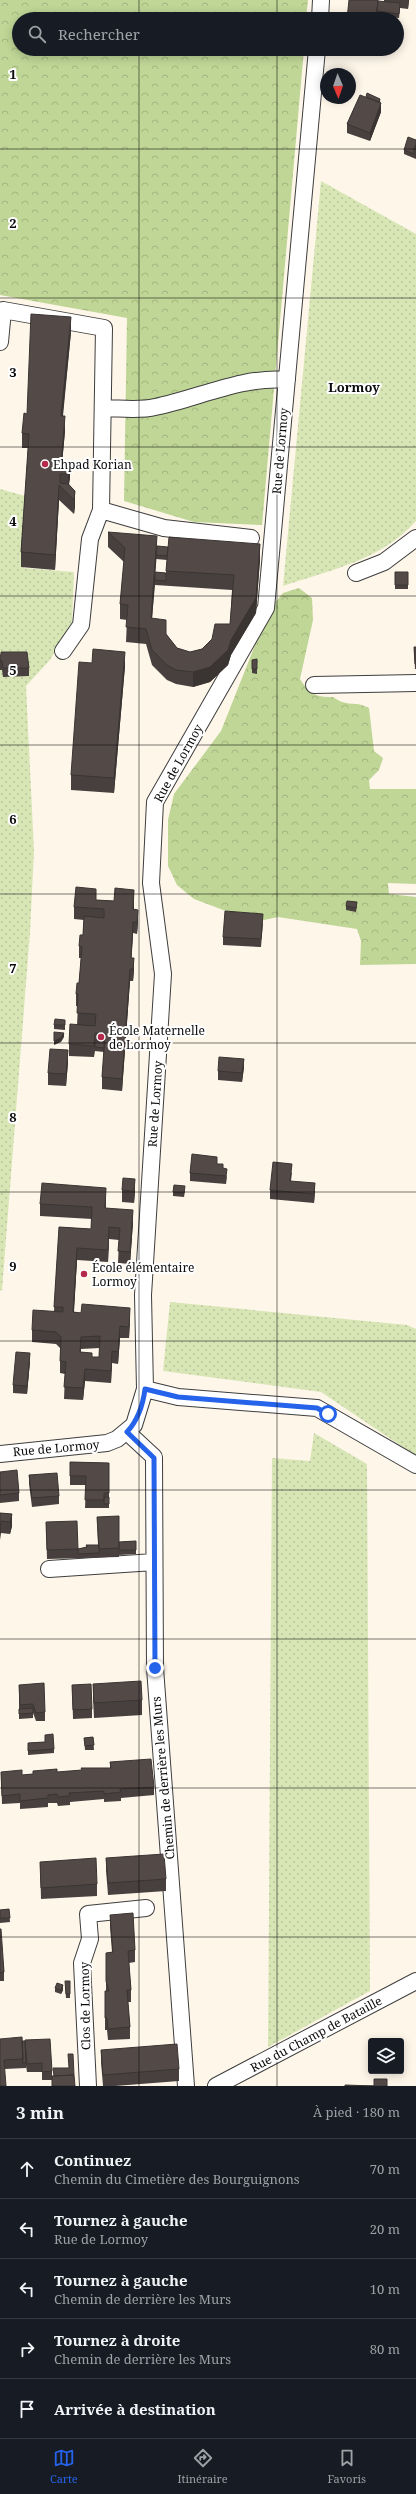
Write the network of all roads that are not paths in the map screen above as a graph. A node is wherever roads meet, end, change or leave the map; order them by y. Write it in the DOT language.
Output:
graph roads {
  1 [pos="321,0"];
  2 [pos="320,12"];
  3 [pos="316,56"];
  4 [pos="0,342"];
  5 [pos="287,380"];
  6 [pos="103,408"];
  7 [pos="101,510"];
  8 [pos="251,538"];
  9 [pos="416,538"];
  10 [pos="356,573"];
  11 [pos="63,651"];
  12 [pos="416,683"];
  13 [pos="314,685"];
  14 [pos="145,1389"];
  15 [pos="127,1432"];
  16 [pos="0,1454"];
  17 [pos="416,1465"];
  18 [pos="154,1562"];
  19 [pos="50,1569"];
  20 [pos="146,1908"];
  21 [pos="416,1981"];
  22 [pos="88,2086"];
  23 [pos="186,2086"];
  24 [pos="216,2086"];
  1 -- 2 [label="street"];
  3 -- 5 [label="street, Rue de Lormoy"];
  4 -- 6 [label="street"];
  5 -- 6 [label="street"];
  5 -- 14 [label="street, Rue de Lormoy"];
  6 -- 7 [label="street"];
  7 -- 8 [label="street"];
  7 -- 11 [label="street"];
  9 -- 10 [label="street"];
  12 -- 13 [label="street"];
  14 -- 15 [label="street, Rue de Lormoy"];
  14 -- 17 [label="street"];
  15 -- 16 [label="street, Rue de Lormoy"];
  15 -- 18 [label="street, Chemin de derrière les Murs"];
  18 -- 19 [label="street"];
  18 -- 23 [label="street, Chemin de derrière les Murs"];
  20 -- 22 [label="street, Clos de Lormoy"];
  21 -- 24 [label="street, Rue du Champ de Bataille"];
}
